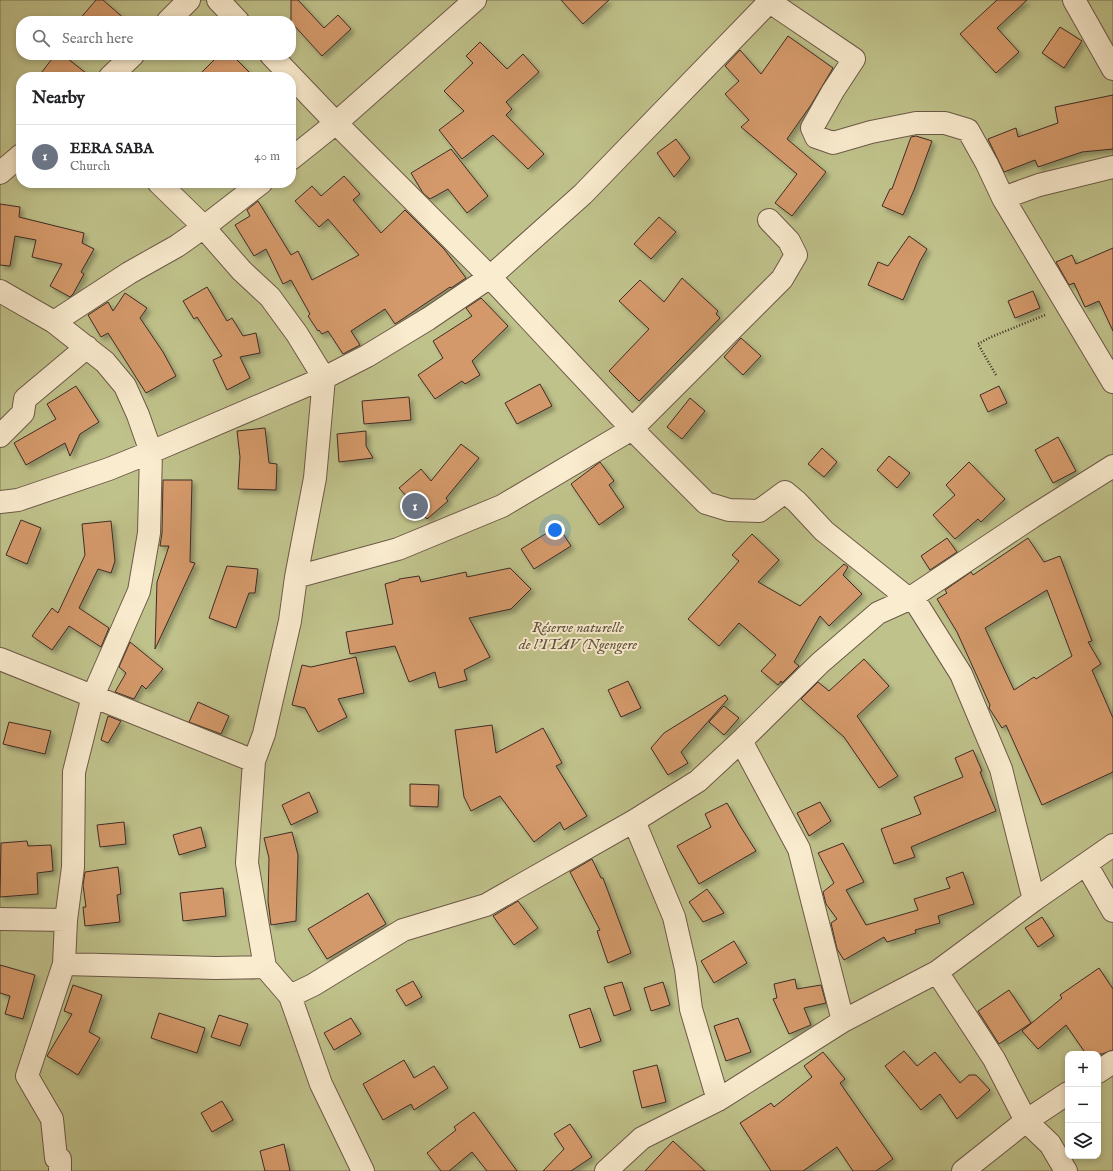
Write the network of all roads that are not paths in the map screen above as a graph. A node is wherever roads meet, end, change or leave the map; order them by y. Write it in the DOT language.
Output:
graph roads {
  1 [pos="189,0"];
  2 [pos="218,0"];
  3 [pos="475,0"];
  4 [pos="1074,0"];
  5 [pos="769,1"];
  6 [pos="173,16"];
  7 [pos="233,16"];
  8 [pos="128,60"];
  9 [pos="275,60"];
  10 [pos="1113,69"];
  11 [pos="115,72"];
  12 [pos="286,72"];
  13 [pos="296,82"];
  14 [pos="336,123"];
  15 [pos="296,155"];
  16 [pos="16,159"];
  17 [pos="1113,167"];
  18 [pos="0,173"];
  19 [pos="164,188"];
  20 [pos="255,188"];
  21 [pos="1003,198"];
  22 [pos="769,220"];
  23 [pos="204,227"];
  24 [pos="490,277"];
  25 [pos="0,291"];
  26 [pos="54,322"];
  27 [pos="87,347"];
  28 [pos="324,378"];
  29 [pos="1113,382"];
  30 [pos="632,429"];
  31 [pos="0,436"];
  32 [pos="151,452"];
  33 [pos="1113,466"];
  34 [pos="0,502"];
  35 [pos="296,577"];
  36 [pos="909,599"];
  37 [pos="0,659"];
  38 [pos="93,696"];
  39 [pos="741,741"];
  40 [pos="254,761"];
  41 [pos="634,821"];
  42 [pos="1113,845"];
  43 [pos="1086,864"];
  44 [pos="1034,900"];
  45 [pos="1113,911"];
  46 [pos="0,919"];
  47 [pos="66,920"];
  48 [pos="64,964"];
  49 [pos="265,967"];
  50 [pos="937,972"];
  51 [pos="290,996"];
  52 [pos="843,1021"];
  53 [pos="1113,1062"];
  54 [pos="1101,1070"];
  55 [pos="1065,1095"];
  56 [pos="718,1100"];
  57 [pos="1026,1121"];
  58 [pos="60,1171"];
  59 [pos="363,1171"];
  60 [pos="606,1171"];
  61 [pos="963,1171"];
  62 [pos="1066,1171"];
  1 -- 6 [label="street"];
  2 -- 7 [label="street"];
  3 -- 14 [label="street"];
  4 -- 10 [label="street"];
  5 -- 21 [label="street"];
  5 -- 24 [label="street"];
  8 -- 11 [label="street"];
  9 -- 12 [label="street"];
  13 -- 14 [label="street"];
  14 -- 15 [label="street"];
  14 -- 24 [label="street"];
  16 -- 18 [label="street"];
  17 -- 21 [label="street"];
  19 -- 23 [label="street"];
  20 -- 23 [label="street"];
  21 -- 29 [label="street"];
  22 -- 30 [label="street"];
  23 -- 26 [label="street"];
  23 -- 28 [label="street"];
  24 -- 28 [label="street"];
  24 -- 30 [label="street"];
  25 -- 26 [label="street"];
  26 -- 27 [label="street"];
  27 -- 31 [label="street"];
  27 -- 32 [label="street"];
  28 -- 32 [label="street"];
  28 -- 35 [label="street"];
  30 -- 35 [label="street"];
  30 -- 36 [label="street"];
  32 -- 34 [label="street"];
  32 -- 38 [label="street"];
  33 -- 36 [label="street"];
  35 -- 40 [label="street"];
  36 -- 39 [label="street"];
  36 -- 44 [label="street"];
  37 -- 38 [label="street"];
  38 -- 40 [label="street"];
  38 -- 47 [label="street"];
  39 -- 41 [label="street"];
  39 -- 52 [label="street"];
  40 -- 49 [label="street"];
  41 -- 51 [label="street"];
  41 -- 56 [label="street"];
  42 -- 43 [label="street"];
  43 -- 44 [label="street"];
  43 -- 45 [label="street"];
  44 -- 50 [label="street"];
  46 -- 47 [label="street"];
  47 -- 48 [label="street"];
  48 -- 49 [label="street"];
  48 -- 58 [label="street"];
  49 -- 51 [label="street"];
  50 -- 52 [label="street"];
  50 -- 57 [label="street"];
  51 -- 59 [label="street"];
  52 -- 56 [label="street"];
  53 -- 54 [label="street"];
  55 -- 57 [label="street"];
  56 -- 60 [label="street"];
  57 -- 61 [label="street"];
  57 -- 62 [label="street"];
}
